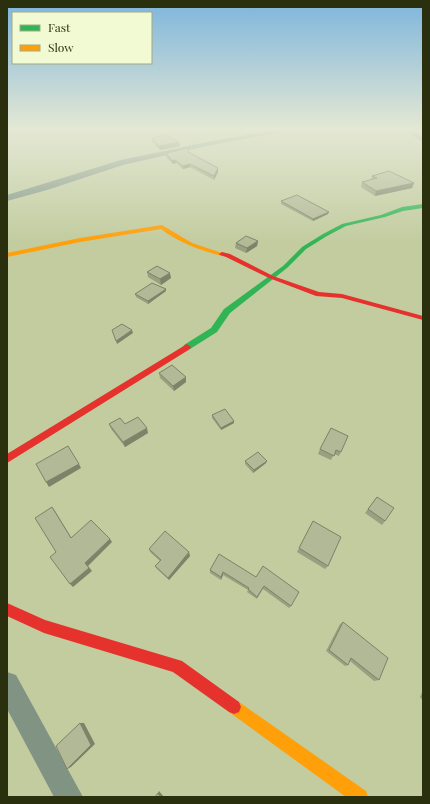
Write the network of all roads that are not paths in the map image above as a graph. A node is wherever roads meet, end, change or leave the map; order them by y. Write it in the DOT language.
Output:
graph roads {
  1 [pos="107,168"];
  2 [pos="7,198"];
  3 [pos="423,206"];
  4 [pos="7,255"];
  5 [pos="271,277"];
  6 [pos="423,318"];
  7 [pos="7,459"];
  8 [pos="7,610"];
  9 [pos="7,684"];
  10 [pos="69,797"];
  11 [pos="360,797"];
  1 -- 2 [label="street"];
  3 -- 5 [label="street"];
  4 -- 5 [label="street"];
  5 -- 6 [label="street"];
  5 -- 7 [label="street"];
  8 -- 11 [label="street"];
  9 -- 10 [label="street"];
}
